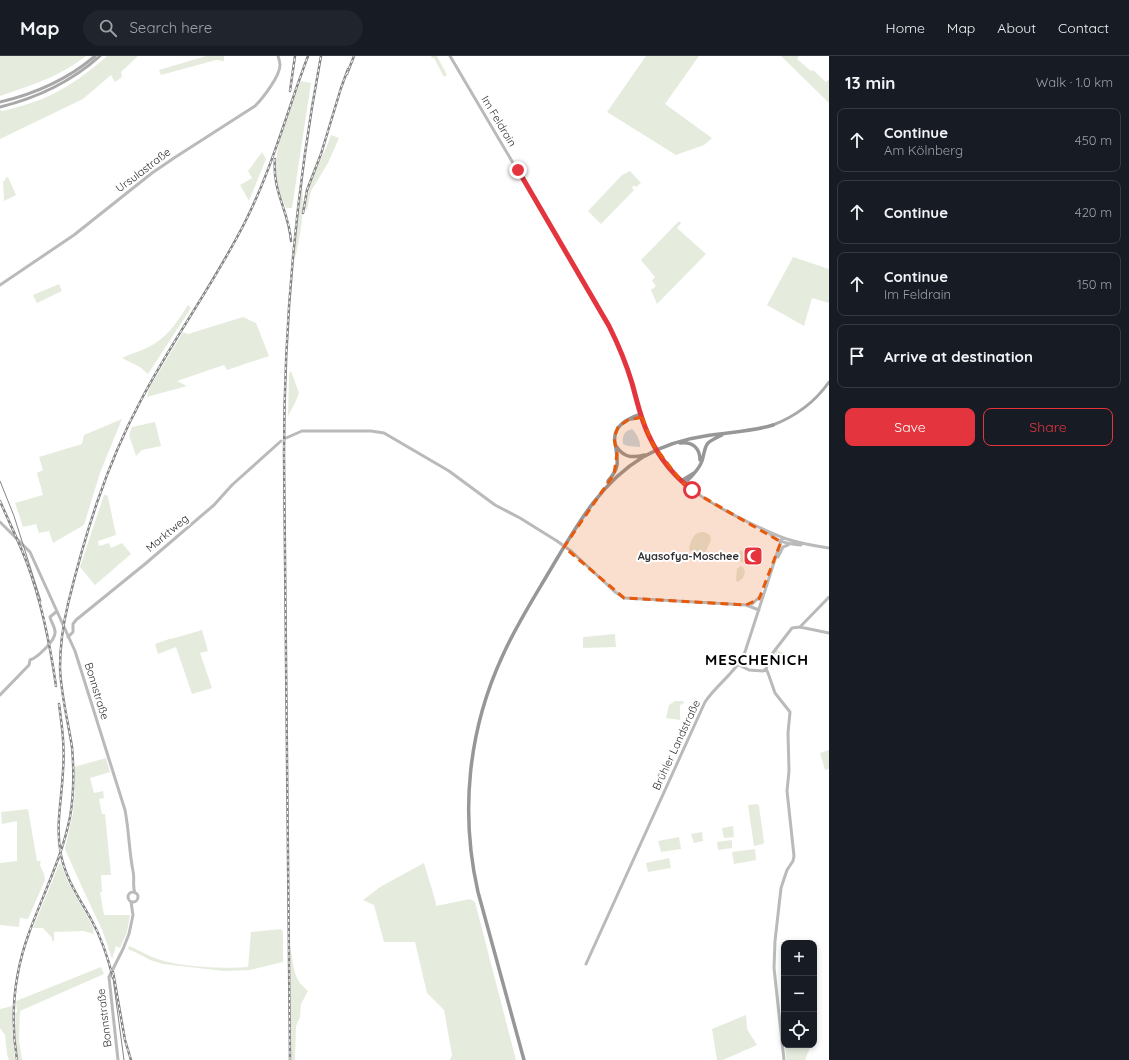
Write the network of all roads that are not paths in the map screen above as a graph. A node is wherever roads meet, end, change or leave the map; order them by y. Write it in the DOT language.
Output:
graph roads {
  1 [pos="95,56"];
  2 [pos="100,56"];
  3 [pos="450,56"];
  4 [pos="278,57"];
  5 [pos="0,102"];
  6 [pos="0,107"];
  7 [pos="0,285"];
  8 [pos="829,382"];
  9 [pos="642,416"];
  10 [pos="773,425"];
  11 [pos="725,433"];
  12 [pos="286,438"];
  13 [pos="281,441"];
  14 [pos="670,444"];
  15 [pos="615,445"];
  16 [pos="652,453"];
  17 [pos="700,464"];
  18 [pos="683,483"];
  19 [pos="604,489"];
  20 [pos="0,522"];
  21 [pos="766,531"];
  22 [pos="782,538"];
  23 [pos="781,542"];
  24 [pos="789,544"];
  25 [pos="808,545"];
  26 [pos="829,548"];
  27 [pos="776,558"];
  28 [pos="764,592"];
  29 [pos="829,597"];
  30 [pos="752,604"];
  31 [pos="746,605"];
  32 [pos="760,605"];
  33 [pos="759,610"];
  34 [pos="56,612"];
  35 [pos="800,627"];
  36 [pos="829,633"];
  37 [pos="68,637"];
  38 [pos="739,665"];
  39 [pos="766,669"];
  40 [pos="0,695"];
  41 [pos="133,884"];
  42 [pos="135,893"];
  43 [pos="130,894"];
  44 [pos="131,902"];
  45 [pos="136,902"];
  46 [pos="133,908"];
  47 [pos="586,964"];
  48 [pos="118,1060"];
  49 [pos="524,1060"];
  50 [pos="784,1060"];
  1 -- 5 [label="main road"];
  2 -- 6 [label="main road"];
  3 -- 9 [label="street, Im Feldrain"];
  4 -- 7 [label="street, Ursulastraße"];
  8 -- 10 [label="main road"];
  9 -- 15 [label="highway"];
  9 -- 18 [label="street, Im Feldrain, bridge"];
  10 -- 11 [label="highway"];
  11 -- 14 [label="highway"];
  11 -- 17 [label="highway"];
  12 -- 31 [label="street, bridge"];
  13 -- 37 [label="street, Marktweg"];
  14 -- 16 [label="highway"];
  14 -- 17 [label="highway"];
  15 -- 16 [label="highway"];
  15 -- 19 [label="highway"];
  16 -- 19 [label="highway"];
  17 -- 18 [label="highway"];
  18 -- 21 [label="street, Im Feldrain"];
  19 -- 49 [label="highway"];
  20 -- 34 [label="street, Bonnstraße"];
  21 -- 22 [label="street"];
  21 -- 23 [label="street"];
  22 -- 23 [label="street, Brühler Landstraße"];
  22 -- 25 [label="street"];
  23 -- 24 [label="street"];
  23 -- 27 [label="street, Brühler Landstraße"];
  24 -- 25 [label="street"];
  24 -- 27 [label="street"];
  25 -- 26 [label="street"];
  27 -- 28 [label="street, Brühler Landstraße"];
  28 -- 30 [label="street"];
  28 -- 32 [label="street, Brühler Landstraße"];
  29 -- 35 [label="street"];
  30 -- 31 [label="street"];
  30 -- 32 [label="street"];
  31 -- 33 [label="street"];
  32 -- 33 [label="street, Brühler Landstraße"];
  33 -- 38 [label="street, Brühler Landstraße"];
  34 -- 37 [label="street, Bonnstraße"];
  34 -- 40 [label="street"];
  35 -- 36 [label="street"];
  35 -- 39 [label="street"];
  37 -- 41 [label="street, Bonnstraße"];
  38 -- 39 [label="street"];
  38 -- 47 [label="street, Brühler Landstraße"];
  39 -- 50 [label="street"];
  41 -- 42 [label="street, Bonnstraße"];
  41 -- 43 [label="street, Bonnstraße"];
  42 -- 43 [label="street"];
  42 -- 45 [label="street"];
  43 -- 44 [label="street"];
  44 -- 45 [label="street"];
  44 -- 46 [label="street, Bonnstraße"];
  45 -- 46 [label="street, Bonnstraße"];
  46 -- 48 [label="street, Bonnstraße"];
}
